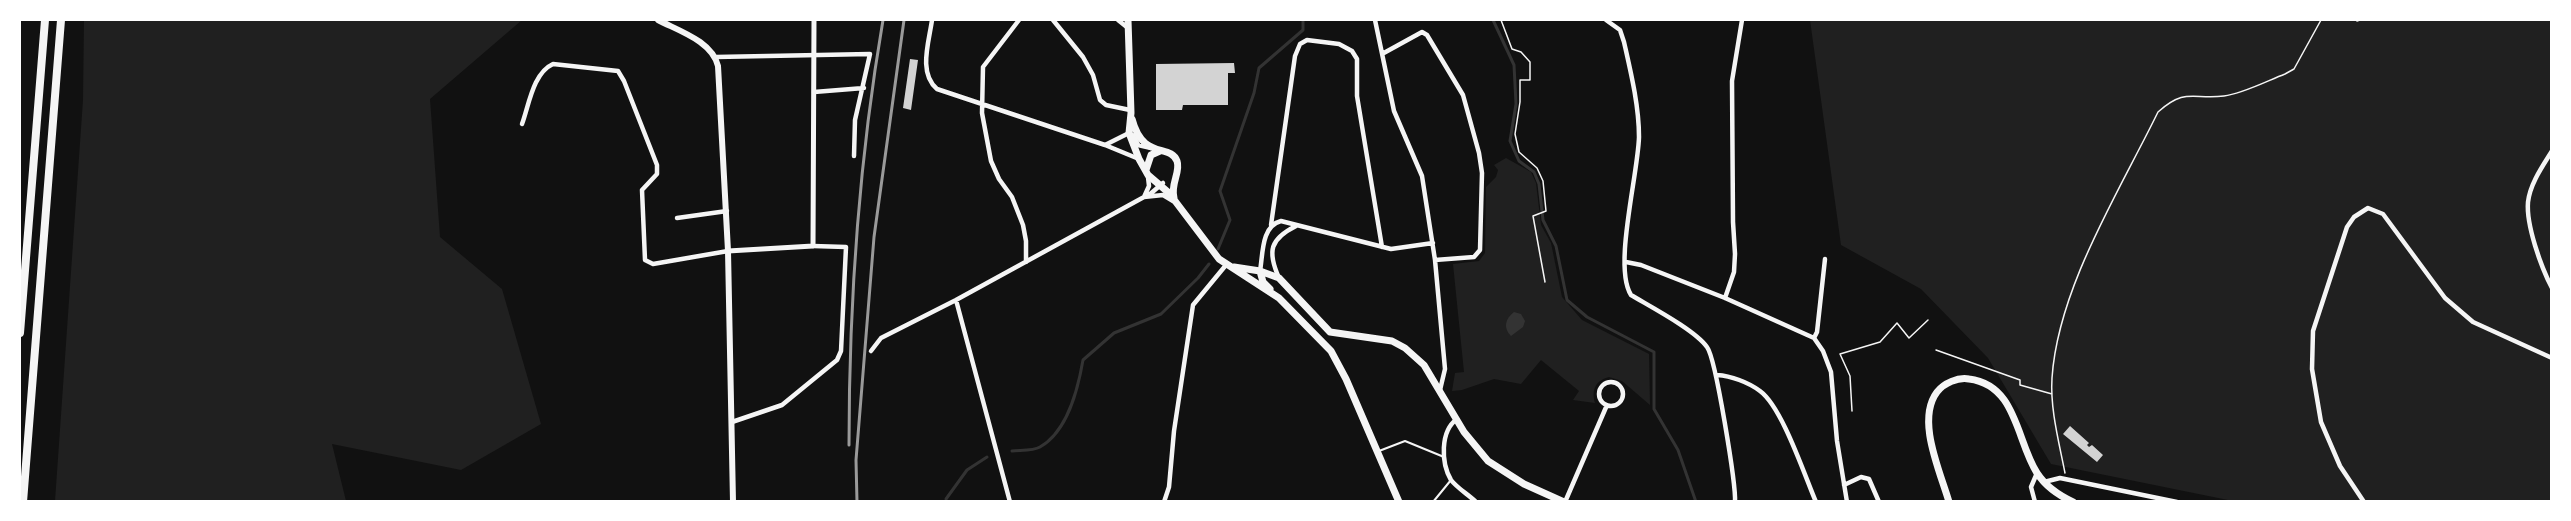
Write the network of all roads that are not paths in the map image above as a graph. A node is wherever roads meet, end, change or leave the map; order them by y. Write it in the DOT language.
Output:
graph roads {
  1 [pos="45,20"];
  2 [pos="61,20"];
  3 [pos="658,20"];
  4 [pos="814,20"];
  5 [pos="932,20"];
  6 [pos="1019,20"];
  7 [pos="1053,20"];
  8 [pos="1118,20"];
  9 [pos="1128,20"];
  10 [pos="1375,20"];
  11 [pos="1606,20"];
  12 [pos="1742,20"];
  13 [pos="1128,28"];
  14 [pos="1382,54"];
  15 [pos="813,55"];
  16 [pos="716,57"];
  17 [pos="864,88"];
  18 [pos="814,92"];
  19 [pos="984,106"];
  20 [pos="1130,111"];
  21 [pos="522,124"];
  22 [pos="1127,131"];
  23 [pos="1116,140"];
  24 [pos="1105,145"];
  25 [pos="1150,148"];
  26 [pos="1119,151"];
  27 [pos="1160,151"];
  28 [pos="2552,152"];
  29 [pos="854,156"];
  30 [pos="1139,159"];
  31 [pos="1147,173"];
  32 [pos="1175,177"];
  33 [pos="1160,183"];
  34 [pos="1146,196"];
  35 [pos="1177,203"];
  36 [pos="727,211"];
  37 [pos="677,218"];
  38 [pos="1271,225"];
  39 [pos="1296,225"];
  40 [pos="1433,243"];
  41 [pos="813,246"];
  42 [pos="1382,247"];
  43 [pos="728,251"];
  44 [pos="1825,259"];
  45 [pos="1436,260"];
  46 [pos="1026,262"];
  47 [pos="1626,262"];
  48 [pos="1226,265"];
  49 [pos="1260,271"];
  50 [pos="1279,278"];
  51 [pos="2552,288"];
  52 [pos="1279,298"];
  53 [pos="1725,298"];
  54 [pos="956,300"];
  55 [pos="1330,332"];
  56 [pos="20,333"];
  57 [pos="1814,338"];
  58 [pos="1326,344"];
  59 [pos="871,351"];
  60 [pos="2552,358"];
  61 [pos="1717,375"];
  62 [pos="1440,390"];
  63 [pos="1607,405"];
  64 [pos="1457,419"];
  65 [pos="732,422"];
  66 [pos="1376,452"];
  67 [pos="1444,457"];
  68 [pos="2037,473"];
  69 [pos="1451,480"];
  70 [pos="2044,482"];
  71 [pos="1844,485"];
  72 [pos="23,501"];
  73 [pos="733,501"];
  74 [pos="1010,501"];
  75 [pos="1164,501"];
  76 [pos="1399,501"];
  77 [pos="1432,501"];
  78 [pos="1476,501"];
  79 [pos="1564,501"];
  80 [pos="1735,501"];
  81 [pos="1816,501"];
  82 [pos="1847,501"];
  83 [pos="1879,501"];
  84 [pos="1949,501"];
  85 [pos="2035,501"];
  86 [pos="2073,501"];
  87 [pos="2177,501"];
  88 [pos="2364,501"];
  1 -- 56 [label="highway"];
  2 -- 72 [label="highway"];
  3 -- 16 [label="main road"];
  4 -- 15 [label="street"];
  5 -- 19 [label="street"];
  6 -- 19 [label="street"];
  7 -- 20 [label="street"];
  8 -- 13 [label="street"];
  9 -- 13 [label="main road"];
  10 -- 14 [label="street"];
  11 -- 47 [label="street"];
  12 -- 53 [label="street"];
  13 -- 20 [label="main road"];
  14 -- 40 [label="street"];
  14 -- 45 [label="street"];
  15 -- 16 [label="street"];
  15 -- 17 [label="street"];
  15 -- 18 [label="street"];
  16 -- 36 [label="main road"];
  17 -- 18 [label="street"];
  17 -- 29 [label="street"];
  18 -- 41 [label="street"];
  19 -- 24 [label="street"];
  19 -- 46 [label="street"];
  20 -- 22 [label="main road"];
  20 -- 25 [label="main road"];
  21 -- 43 [label="street"];
  22 -- 23 [label="street"];
  22 -- 25 [label="street"];
  22 -- 30 [label="main road"];
  23 -- 24 [label="street"];
  23 -- 26 [label="street"];
  24 -- 26 [label="street"];
  25 -- 27 [label="main road"];
  26 -- 30 [label="street"];
  27 -- 31 [label="main road"];
  27 -- 32 [label="main road"];
  28 -- 51 [label="street"];
  30 -- 31 [label="main road"];
  31 -- 33 [label="main road"];
  31 -- 34 [label="street"];
  32 -- 33 [label="main road"];
  32 -- 35 [label="main road"];
  33 -- 34 [label="street"];
  33 -- 35 [label="main road"];
  34 -- 35 [label="street"];
  34 -- 46 [label="street"];
  35 -- 48 [label="main road"];
  36 -- 37 [label="street"];
  36 -- 43 [label="main road"];
  38 -- 39 [label="street"];
  38 -- 42 [label="street"];
  38 -- 49 [label="street"];
  39 -- 42 [label="street"];
  39 -- 50 [label="street"];
  40 -- 42 [label="street"];
  40 -- 45 [label="street"];
  41 -- 43 [label="street"];
  41 -- 65 [label="street"];
  43 -- 65 [label="main road"];
  44 -- 57 [label="street"];
  45 -- 62 [label="street"];
  46 -- 54 [label="street"];
  47 -- 53 [label="street"];
  47 -- 61 [label="street"];
  48 -- 49 [label="main road"];
  48 -- 52 [label="main road"];
  48 -- 75 [label="street"];
  49 -- 50 [label="main road"];
  49 -- 52 [label="main road"];
  50 -- 55 [label="main road"];
  52 -- 58 [label="main road"];
  53 -- 57 [label="street"];
  54 -- 59 [label="street"];
  54 -- 74 [label="street"];
  55 -- 58 [label="main road"];
  55 -- 62 [label="main road"];
  57 -- 71 [label="street"];
  58 -- 66 [label="main road"];
  60 -- 88 [label="street"];
  61 -- 80 [label="street"];
  61 -- 81 [label="street"];
  62 -- 64 [label="main road"];
  63 -- 63 [label="street"];
  63 -- 79 [label="street"];
  64 -- 67 [label="street"];
  64 -- 79 [label="main road"];
  65 -- 73 [label="main road"];
  66 -- 67 [label="lane"];
  66 -- 76 [label="main road"];
  67 -- 69 [label="street"];
  68 -- 70 [label="main road"];
  68 -- 84 [label="main road"];
  68 -- 85 [label="street"];
  69 -- 77 [label="lane"];
  69 -- 78 [label="street"];
  70 -- 86 [label="main road"];
  70 -- 87 [label="street"];
  71 -- 82 [label="street"];
  71 -- 83 [label="street"];
}
